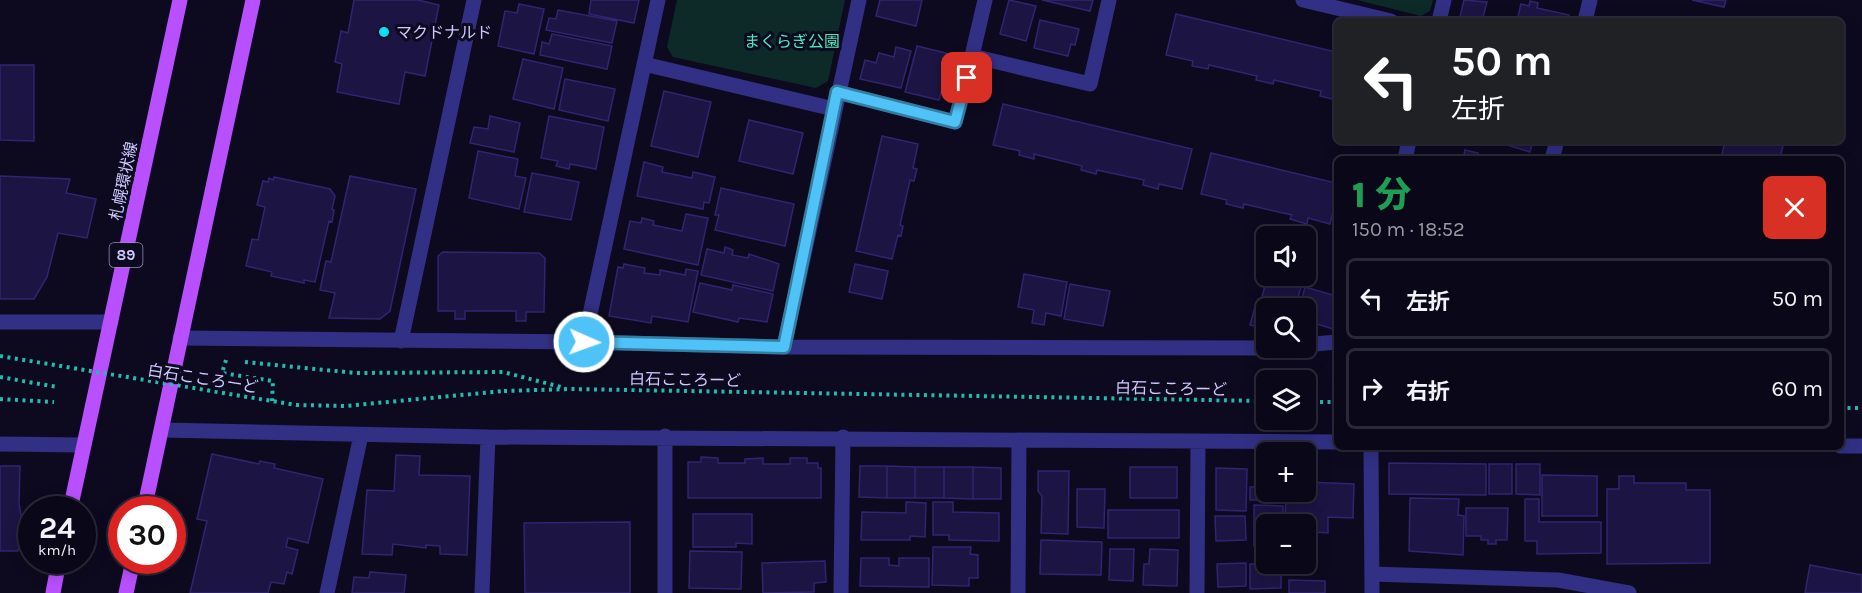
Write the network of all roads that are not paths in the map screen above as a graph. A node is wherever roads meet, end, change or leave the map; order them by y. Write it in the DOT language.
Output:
graph roads {
  1 [pos="180,0"];
  2 [pos="253,0"];
  3 [pos="474,0"];
  4 [pos="658,0"];
  5 [pos="859,0"];
  6 [pos="985,0"];
  7 [pos="1109,0"];
  8 [pos="1303,0"];
  9 [pos="1444,0"];
  10 [pos="1590,0"];
  11 [pos="1324,2"];
  12 [pos="1380,18"];
  13 [pos="1440,18"];
  14 [pos="1586,18"];
  15 [pos="972,56"];
  16 [pos="644,64"];
  17 [pos="837,92"];
  18 [pos="834,109"];
  19 [pos="0,322"];
  20 [pos="111,322"];
  21 [pos="180,338"];
  22 [pos="401,341"];
  23 [pos="584,342"];
  24 [pos="1334,342"];
  25 [pos="1316,344"];
  26 [pos="784,347"];
  27 [pos="1256,348"];
  28 [pos="162,430"];
  29 [pos="361,435"];
  30 [pos="488,436"];
  31 [pos="665,436"];
  32 [pos="843,437"];
  33 [pos="1198,441"];
  34 [pos="1019,442"];
  35 [pos="1334,442"];
  36 [pos="0,444"];
  37 [pos="84,444"];
  38 [pos="1844,446"];
  39 [pos="1862,446"];
  40 [pos="1371,450"];
  41 [pos="73,496"];
  42 [pos="147,496"];
  43 [pos="57,574"];
  44 [pos="130,574"];
  45 [pos="1372,574"];
  46 [pos="53,593"];
  47 [pos="126,593"];
  48 [pos="327,593"];
  49 [pos="482,593"];
  50 [pos="665,593"];
  51 [pos="841,593"];
  52 [pos="1018,593"];
  53 [pos="1197,593"];
  54 [pos="1372,593"];
  55 [pos="1629,593"];
  1 -- 20 [label="main road, 札幌環状線 / 89"];
  2 -- 21 [label="main road"];
  3 -- 22 [label="street"];
  4 -- 16 [label="street"];
  5 -- 17 [label="street"];
  6 -- 15 [label="street"];
  7 -- 15 [label="street"];
  8 -- 11 [label="street"];
  9 -- 13 [label="street"];
  10 -- 14 [label="street"];
  11 -- 12 [label="street"];
  15 -- 17 [label="street"];
  16 -- 18 [label="street"];
  16 -- 23 [label="street"];
  17 -- 18 [label="street"];
  18 -- 26 [label="street"];
  19 -- 20 [label="street"];
  20 -- 37 [label="main road, 札幌環状線 / 89"];
  21 -- 22 [label="street"];
  21 -- 28 [label="main road"];
  22 -- 23 [label="street"];
  23 -- 26 [label="street"];
  24 -- 25 [label="street"];
  26 -- 27 [label="street"];
  28 -- 29 [label="street"];
  28 -- 42 [label="main road"];
  29 -- 30 [label="street"];
  29 -- 48 [label="street"];
  30 -- 31 [label="street"];
  30 -- 49 [label="street"];
  31 -- 32 [label="street"];
  31 -- 50 [label="street"];
  32 -- 34 [label="street"];
  32 -- 51 [label="street"];
  33 -- 34 [label="street"];
  33 -- 35 [label="street"];
  33 -- 53 [label="street"];
  34 -- 52 [label="street"];
  36 -- 37 [label="street"];
  37 -- 41 [label="main road, 札幌環状線 / 89"];
  38 -- 39 [label="street"];
  40 -- 45 [label="street"];
  43 -- 46 [label="main road"];
  44 -- 47 [label="main road"];
  45 -- 54 [label="street"];
  45 -- 55 [label="street"];
}
